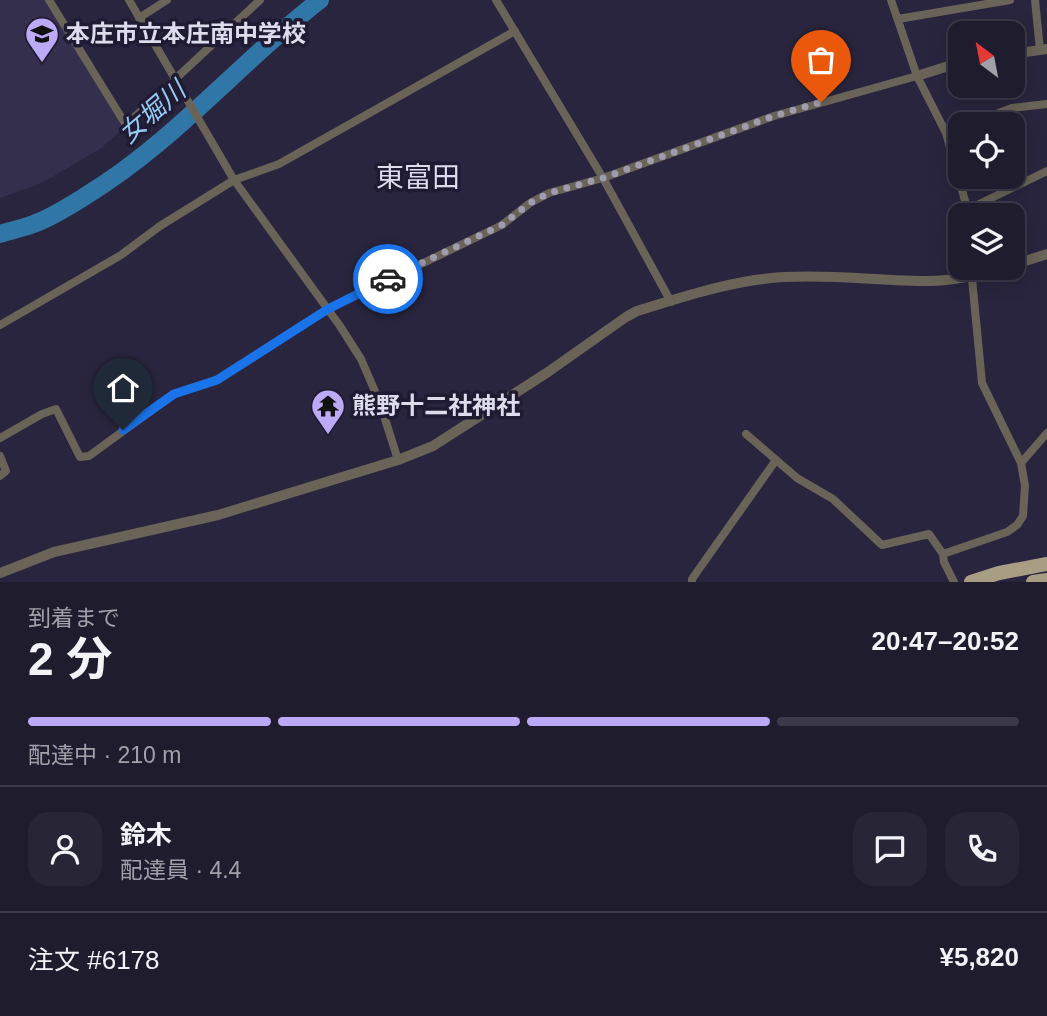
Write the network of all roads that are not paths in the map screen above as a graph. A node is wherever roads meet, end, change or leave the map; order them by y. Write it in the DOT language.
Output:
graph roads {
  1 [pos="49,0"];
  2 [pos="129,0"];
  3 [pos="167,0"];
  4 [pos="261,0"];
  5 [pos="496,0"];
  6 [pos="891,0"];
  7 [pos="946,0"];
  8 [pos="1010,0"];
  9 [pos="1035,0"];
  10 [pos="950,9"];
  11 [pos="139,18"];
  12 [pos="898,19"];
  13 [pos="515,31"];
  14 [pos="1043,50"];
  15 [pos="948,66"];
  16 [pos="917,75"];
  17 [pos="176,79"];
  18 [pos="1047,104"];
  19 [pos="1002,112"];
  20 [pos="946,133"];
  21 [pos="1047,171"];
  22 [pos="603,178"];
  23 [pos="234,180"];
  24 [pos="966,203"];
  25 [pos="986,203"];
  26 [pos="1047,254"];
  27 [pos="1025,261"];
  28 [pos="948,277"];
  29 [pos="972,280"];
  30 [pos="671,302"];
  31 [pos="328,309"];
  32 [pos="0,325"];
  33 [pos="1047,433"];
  34 [pos="746,434"];
  35 [pos="0,438"];
  36 [pos="0,456"];
  37 [pos="398,460"];
  38 [pos="776,460"];
  39 [pos="1021,463"];
  40 [pos="0,476"];
  41 [pos="943,554"];
  42 [pos="1047,564"];
  43 [pos="0,573"];
  44 [pos="1047,580"];
  45 [pos="692,582"];
  46 [pos="954,582"];
  47 [pos="971,582"];
  48 [pos="1033,582"];
  1 -- 17 [label="street"];
  2 -- 11 [label="street"];
  3 -- 11 [label="street"];
  4 -- 17 [label="street"];
  5 -- 13 [label="street"];
  6 -- 12 [label="street"];
  7 -- 10 [label="street"];
  8 -- 10 [label="street"];
  9 -- 14 [label="street"];
  10 -- 12 [label="street"];
  11 -- 17 [label="street"];
  12 -- 16 [label="street"];
  13 -- 22 [label="street"];
  13 -- 23 [label="street"];
  15 -- 16 [label="street"];
  16 -- 20 [label="street"];
  16 -- 22 [label="street"];
  17 -- 23 [label="street"];
  18 -- 19 [label="street"];
  20 -- 24 [label="street"];
  21 -- 25 [label="street"];
  22 -- 30 [label="street"];
  22 -- 31 [label="street"];
  23 -- 31 [label="street"];
  23 -- 32 [label="street"];
  26 -- 27 [label="street"];
  28 -- 30 [label="street"];
  29 -- 39 [label="street"];
  30 -- 37 [label="street"];
  31 -- 35 [label="street"];
  31 -- 37 [label="street"];
  33 -- 39 [label="street"];
  34 -- 38 [label="street"];
  36 -- 40 [label="street"];
  37 -- 43 [label="street"];
  38 -- 41 [label="street"];
  38 -- 45 [label="street"];
  39 -- 41 [label="street"];
  41 -- 46 [label="street"];
  42 -- 47 [label="main road"];
  44 -- 48 [label="main road"];
}
